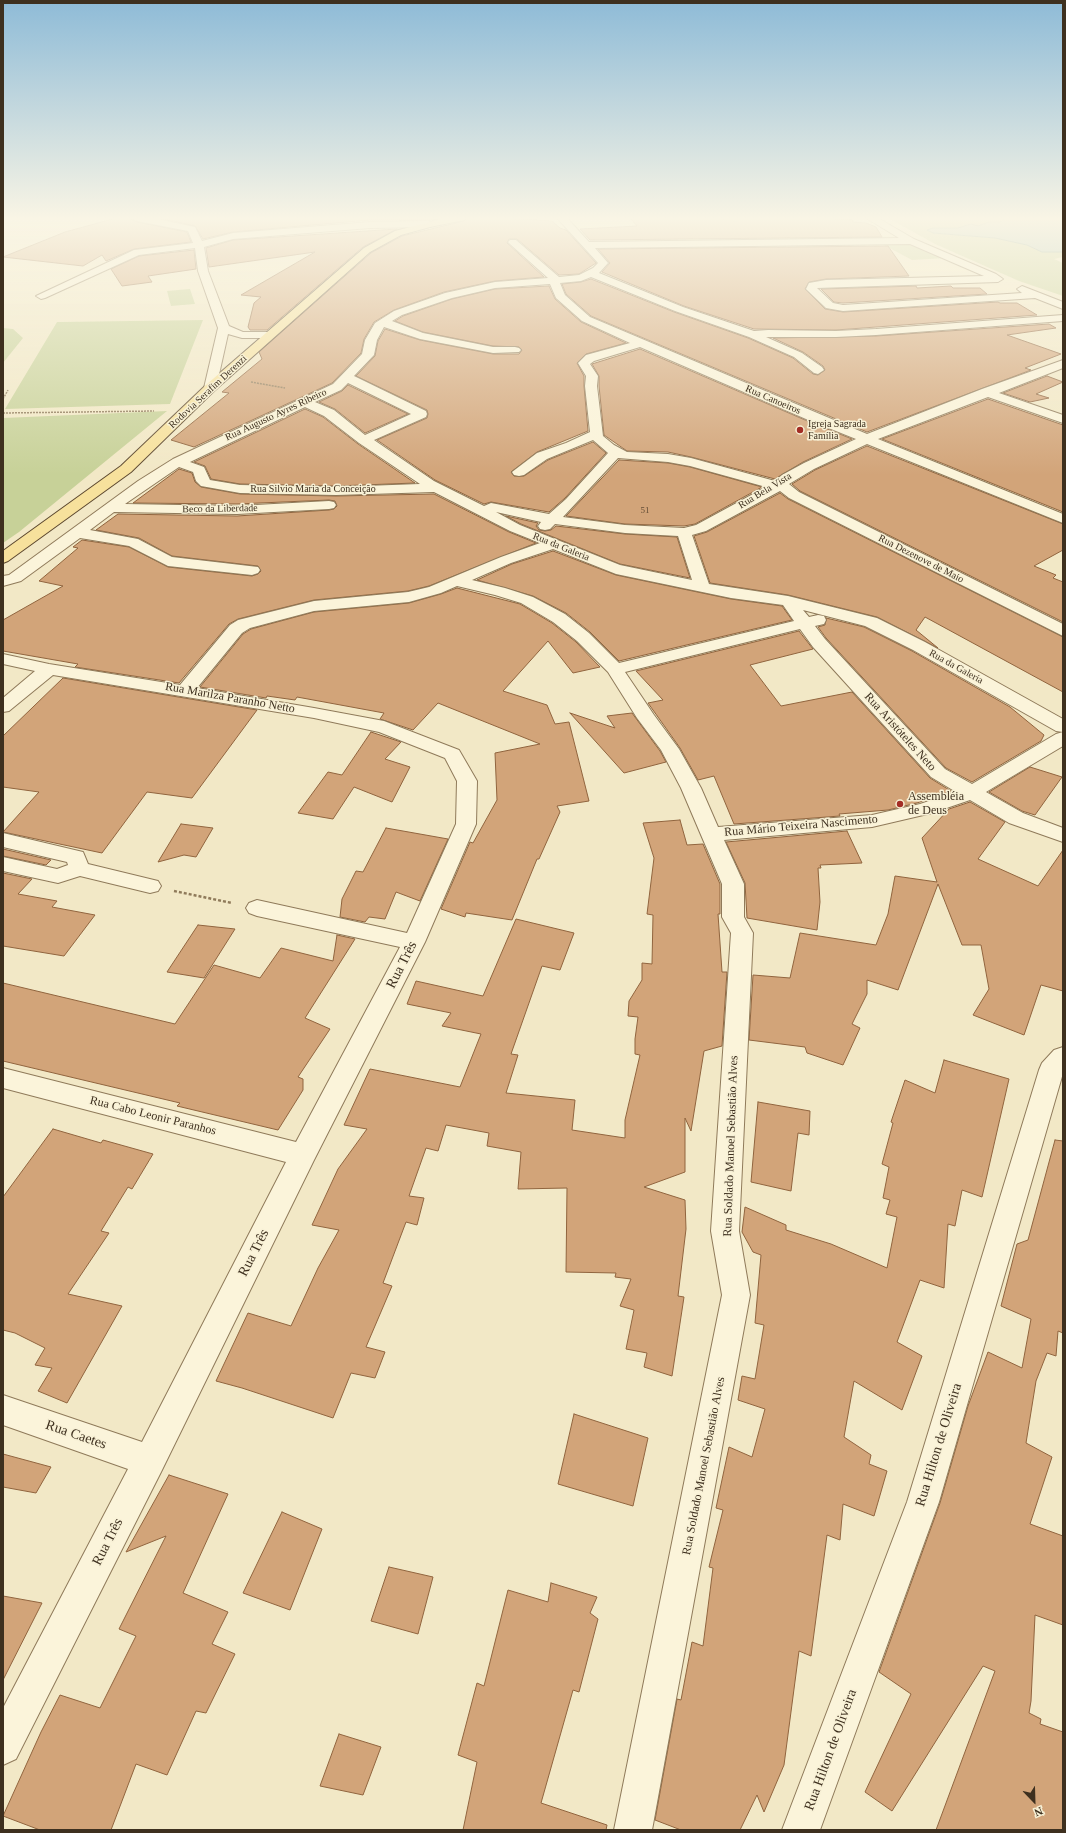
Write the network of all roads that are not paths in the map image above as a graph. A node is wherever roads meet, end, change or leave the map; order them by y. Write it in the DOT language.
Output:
graph roads {
  1 [pos="215,304"];
  2 [pos="306,304"];
  3 [pos="425,304"];
  4 [pos="569,304"];
  5 [pos="665,304"];
  6 [pos="826,304"];
  7 [pos="912,304"];
  8 [pos="1063,318"];
  9 [pos="384,322"];
  10 [pos="224,328"];
  11 [pos="753,334"];
  12 [pos="248,335"];
  13 [pos="270,335"];
  14 [pos="640,343"];
  15 [pos="515,350"];
  16 [pos="218,353"];
  17 [pos="241,361"];
  18 [pos="1063,364"];
  19 [pos="818,370"];
  20 [pos="348,378"];
  21 [pos="210,388"];
  22 [pos="986,392"];
  23 [pos="306,403"];
  24 [pos="1063,419"];
  25 [pos="596,434"];
  26 [pos="866,439"];
  27 [pos="364,440"];
  28 [pos="618,453"];
  29 [pos="178,462"];
  30 [pos="518,472"];
  31 [pos="780,485"];
  32 [pos="436,488"];
  33 [pos="455,499"];
  34 [pos="329,505"];
  35 [pos="112,508"];
  36 [pos="550,519"];
  37 [pos="1063,519"];
  38 [pos="684,532"];
  39 [pos="78,533"];
  40 [pos="537,537"];
  41 [pos="553,544"];
  42 [pos="3,558"];
  43 [pos="252,570"];
  44 [pos="3,581"];
  45 [pos="458,582"];
  46 [pos="702,587"];
  47 [pos="788,601"];
  48 [pos="846,615"];
  49 [pos="805,622"];
  50 [pos="1063,631"];
  51 [pos="3,659"];
  52 [pos="49,669"];
  53 [pos="615,669"];
  54 [pos="186,690"];
  55 [pos="3,707"];
  56 [pos="1063,727"];
  57 [pos="1063,738"];
  58 [pos="452,754"];
  59 [pos="971,793"];
  60 [pos="712,834"];
  61 [pos="1063,835"];
  62 [pos="3,840"];
  63 [pos="3,864"];
  64 [pos="79,869"];
  65 [pos="150,886"];
  66 [pos="257,908"];
  67 [pos="414,942"];
  68 [pos="1063,1056"];
  69 [pos="3,1078"];
  70 [pos="303,1155"];
  71 [pos="3,1410"];
  72 [pos="150,1461"];
  73 [pos="3,1746"];
  74 [pos="633,1830"];
  75 [pos="801,1830"];
  1 -- 10 [label="street"];
  2 -- 13 [label="main road, Rodovia Serafim Derenzi"];
  3 -- 9 [label="street, Rua Augusto Ayres Ribeiro"];
  4 -- 14 [label="street, Rua Canoeiros"];
  5 -- 11 [label="street"];
  6 -- 7 [label="street"];
  8 -- 11 [label="street"];
  9 -- 15 [label="street"];
  9 -- 20 [label="street, Rua Augusto Ayres Ribeiro"];
  10 -- 12 [label="street"];
  10 -- 16 [label="street"];
  11 -- 19 [label="street"];
  12 -- 13 [label="street"];
  12 -- 16 [label="street"];
  13 -- 17 [label="main road, Rodovia Serafim Derenzi"];
  14 -- 25 [label="street"];
  14 -- 26 [label="street, Rua Canoeiros"];
  16 -- 17 [label="street"];
  16 -- 21 [label="street"];
  17 -- 21 [label="main road, Rodovia Serafim Derenzi"];
  18 -- 22 [label="street, Rua Bela Vista"];
  20 -- 23 [label="street, Rua Augusto Ayres Ribeiro"];
  20 -- 27 [label="street"];
  21 -- 42 [label="main road, Rodovia Serafim Derenzi"];
  22 -- 24 [label="street"];
  22 -- 26 [label="street, Rua Bela Vista"];
  23 -- 27 [label="street, Rua da Galeria"];
  23 -- 29 [label="street, Rua Augusto Ayres Ribeiro"];
  25 -- 28 [label="street"];
  25 -- 30 [label="street"];
  26 -- 31 [label="street, Rua Bela Vista"];
  26 -- 37 [label="street, Rua Canoeiros"];
  27 -- 32 [label="street, Rua da Galeria"];
  28 -- 31 [label="street"];
  28 -- 36 [label="street"];
  29 -- 32 [label="street, Rua Silvio Maria da Conceição"];
  29 -- 35 [label="street, Rua Augusto Ayres Ribeiro"];
  31 -- 38 [label="street, Rua Bela Vista"];
  31 -- 50 [label="street, Rua Dezenove de Maio"];
  32 -- 33 [label="street, Rua da Galeria"];
  33 -- 36 [label="street, Rua Bela Vista"];
  33 -- 40 [label="street, Rua da Galeria"];
  34 -- 35 [label="street, Beco da Liberdade"];
  35 -- 39 [label="street, Rua Augusto Ayres Ribeiro"];
  36 -- 38 [label="street, Rua Bela Vista"];
  36 -- 40 [label="street"];
  38 -- 46 [label="street"];
  39 -- 43 [label="street"];
  39 -- 44 [label="street, Rua Augusto Ayres Ribeiro"];
  40 -- 41 [label="street, Rua da Galeria"];
  41 -- 45 [label="street"];
  41 -- 46 [label="street, Rua da Galeria"];
  45 -- 53 [label="street, Rua Soldado Manoel Sebastião Alves"];
  45 -- 54 [label="street"];
  46 -- 47 [label="street, Rua da Galeria"];
  47 -- 48 [label="street, Rua da Galeria"];
  47 -- 49 [label="street, Rua Aristóteles Neto"];
  48 -- 49 [label="street, Rua da Galeria"];
  48 -- 56 [label="street, Rua da Galeria"];
  49 -- 53 [label="street, Rua da Galeria"];
  49 -- 59 [label="street, Rua Aristóteles Neto"];
  51 -- 52 [label="street, Rua Marilza Paranho Netto"];
  52 -- 54 [label="street, Rua Marilza Paranho Netto"];
  52 -- 55 [label="street"];
  53 -- 60 [label="street, Rua Soldado Manoel Sebastião Alves"];
  54 -- 58 [label="street, Rua Marilza Paranho Netto"];
  57 -- 59 [label="street, Rua Mário Teixeira Nascimento"];
  58 -- 67 [label="street, Rua Três"];
  59 -- 60 [label="street, Rua Mário Teixeira Nascimento"];
  59 -- 61 [label="street, Rua Aristóteles Neto"];
  60 -- 74 [label="street, Rua Soldado Manoel Sebastião Alves"];
  62 -- 64 [label="street"];
  63 -- 64 [label="street"];
  64 -- 65 [label="street"];
  66 -- 67 [label="street"];
  67 -- 70 [label="street, Rua Três"];
  68 -- 75 [label="street, Rua Hilton de Oliveira"];
  69 -- 70 [label="street, Rua Cabo Leonir Paranhos"];
  70 -- 72 [label="street, Rua Três"];
  71 -- 72 [label="street, Rua Caetes"];
  72 -- 73 [label="street, Rua Três"];
}
